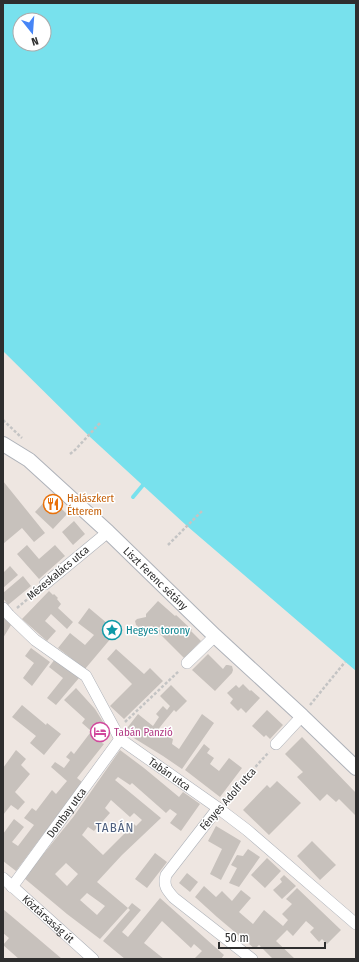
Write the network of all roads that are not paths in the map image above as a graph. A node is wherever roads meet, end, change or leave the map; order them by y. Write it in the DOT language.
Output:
graph roads {
  1 [pos="3,444"];
  2 [pos="108,532"];
  3 [pos="46,584"];
  4 [pos="6,611"];
  5 [pos="215,636"];
  6 [pos="187,663"];
  7 [pos="305,711"];
  8 [pos="118,735"];
  9 [pos="276,744"];
  10 [pos="356,768"];
  11 [pos="218,808"];
  12 [pos="3,878"];
  13 [pos="12,887"];
  14 [pos="356,924"];
  15 [pos="93,959"];
  16 [pos="252,959"];
  1 -- 2 [label="street, Liszt Ferenc sétány"];
  2 -- 3 [label="street, Mézeskalács utca"];
  2 -- 5 [label="street, Liszt Ferenc sétány"];
  4 -- 8 [label="street, Tabán utca"];
  5 -- 6 [label="street"];
  5 -- 7 [label="street, Liszt Ferenc sétány"];
  7 -- 9 [label="street"];
  7 -- 10 [label="street, Liszt Ferenc sétány"];
  8 -- 11 [label="street, Tabán utca"];
  8 -- 13 [label="street, Dombay utca"];
  11 -- 14 [label="street, Tabán utca"];
  11 -- 16 [label="street, Fényes Adolf utca"];
  12 -- 13 [label="street, Köztársaság út"];
  13 -- 15 [label="street, Köztársaság út"];
}
